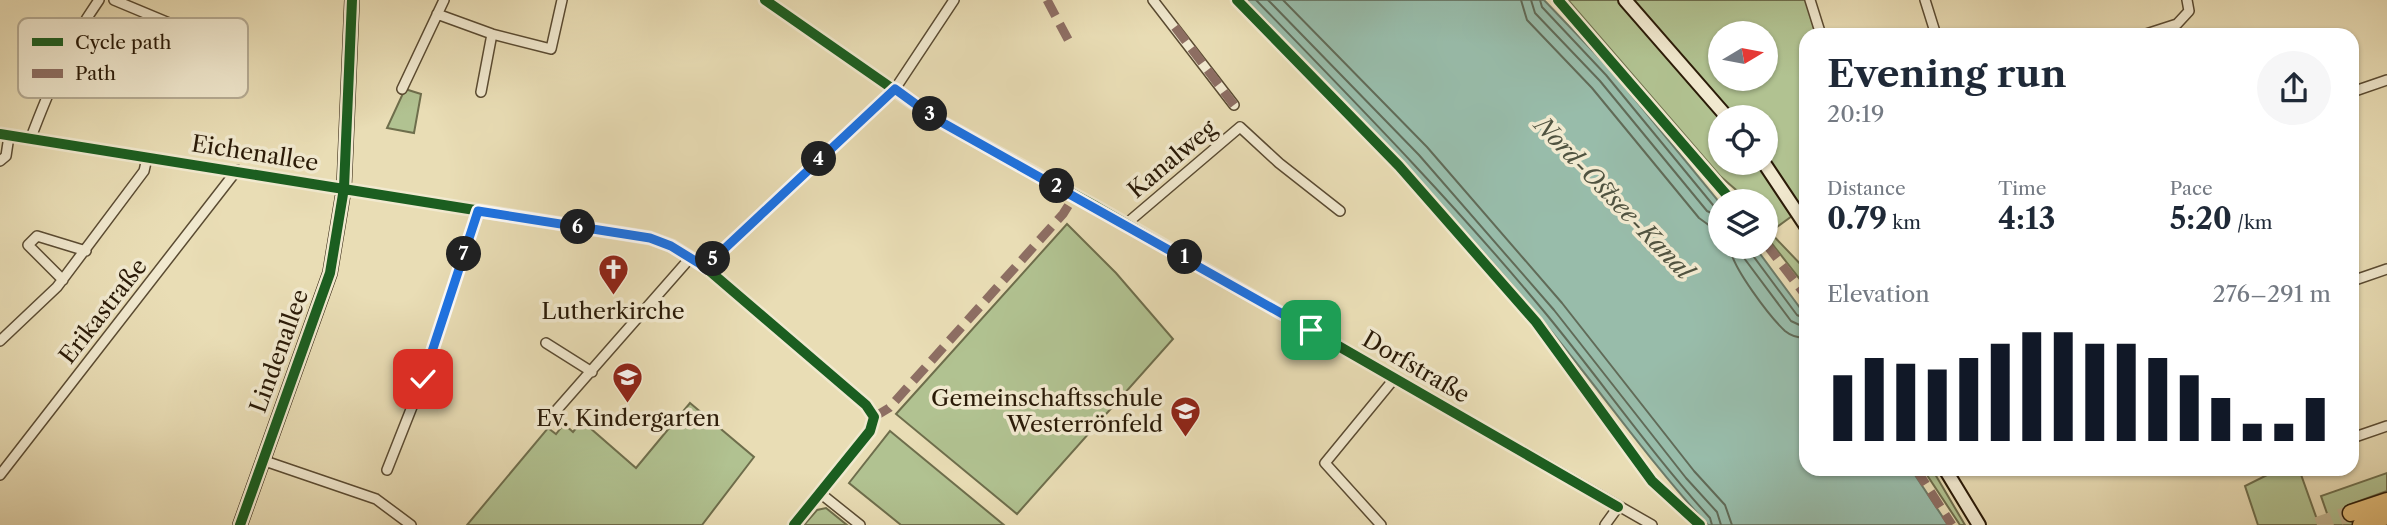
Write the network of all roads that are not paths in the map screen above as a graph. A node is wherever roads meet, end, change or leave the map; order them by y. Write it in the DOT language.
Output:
graph roads {
  1 [pos="99,0"];
  2 [pos="114,0"];
  3 [pos="352,0"];
  4 [pos="444,0"];
  5 [pos="562,0"];
  6 [pos="765,0"];
  7 [pos="954,0"];
  8 [pos="1153,0"];
  9 [pos="1625,0"];
  10 [pos="1810,0"];
  11 [pos="1925,0"];
  12 [pos="2188,0"];
  13 [pos="437,14"];
  14 [pos="87,18"];
  15 [pos="157,18"];
  16 [pos="1819,28"];
  17 [pos="1934,28"];
  18 [pos="2164,28"];
  19 [pos="492,34"];
  20 [pos="2387,80"];
  21 [pos="402,89"];
  22 [pos="895,89"];
  23 [pos="2359,90"];
  24 [pos="481,92"];
  25 [pos="46,98"];
  26 [pos="1234,105"];
  27 [pos="1717,105"];
  28 [pos="5,135"];
  29 [pos="30,140"];
  30 [pos="147,158"];
  31 [pos="0,161"];
  32 [pos="237,170"];
  33 [pos="1772,175"];
  34 [pos="344,188"];
  35 [pos="478,211"];
  36 [pos="1340,211"];
  37 [pos="1799,216"];
  38 [pos="1126,224"];
  39 [pos="86,251"];
  40 [pos="691,257"];
  41 [pos="705,267"];
  42 [pos="2387,269"];
  43 [pos="2359,279"];
  44 [pos="63,280"];
  45 [pos="0,341"];
  46 [pos="546,343"];
  47 [pos="592,372"];
  48 [pos="1394,379"];
  49 [pos="554,413"];
  50 [pos="2387,426"];
  51 [pos="2359,436"];
  52 [pos="262,460"];
  53 [pos="387,470"];
  54 [pos="0,475"];
  55 [pos="1949,476"];
  56 [pos="820,493"];
  57 [pos="2387,502"];
  58 [pos="1618,507"];
  59 [pos="2387,516"];
  60 [pos="2356,519"];
  61 [pos="240,525"];
  62 [pos="411,525"];
  63 [pos="794,525"];
  64 [pos="860,525"];
  65 [pos="1381,525"];
  66 [pos="1605,525"];
  67 [pos="1652,525"];
  68 [pos="1979,525"];
  1 -- 14 [label="street"];
  2 -- 15 [label="street"];
  3 -- 34 [label="street, Lindenallee"];
  4 -- 13 [label="street"];
  5 -- 19 [label="street"];
  6 -- 22 [label="street, Dorfstraße"];
  7 -- 22 [label="street"];
  8 -- 26 [label="street"];
  9 -- 27 [label="street"];
  10 -- 16 [label="street"];
  11 -- 17 [label="street"];
  12 -- 18 [label="street"];
  13 -- 19 [label="street"];
  13 -- 21 [label="street"];
  19 -- 24 [label="street"];
  20 -- 23 [label="street"];
  22 -- 38 [label="street, Dorfstraße"];
  22 -- 41 [label="street"];
  25 -- 29 [label="street"];
  28 -- 29 [label="street, Eichenallee"];
  28 -- 31 [label="street, Eichenallee"];
  29 -- 30 [label="street, Eichenallee"];
  30 -- 32 [label="street, Eichenallee"];
  30 -- 39 [label="street"];
  32 -- 34 [label="street, Eichenallee"];
  32 -- 54 [label="street, Erikastraße"];
  33 -- 37 [label="street"];
  34 -- 35 [label="street, Eichenallee"];
  34 -- 52 [label="street, Lindenallee"];
  35 -- 40 [label="street, Eichenallee"];
  35 -- 53 [label="street"];
  36 -- 38 [label="street, Kanalweg"];
  38 -- 48 [label="street, Dorfstraße"];
  39 -- 44 [label="street"];
  39 -- 44 [label="street"];
  40 -- 41 [label="street, Eichenallee"];
  40 -- 47 [label="street"];
  41 -- 56 [label="street, Eichenallee"];
  42 -- 43 [label="street"];
  44 -- 45 [label="street"];
  46 -- 47 [label="street"];
  47 -- 49 [label="street"];
  48 -- 58 [label="street, Dorfstraße"];
  48 -- 65 [label="street"];
  50 -- 51 [label="street"];
  52 -- 61 [label="street, Lindenallee"];
  52 -- 62 [label="street"];
  55 -- 68 [label="street"];
  56 -- 63 [label="street"];
  56 -- 64 [label="street"];
  57 -- 60 [label="highway"];
  58 -- 66 [label="street"];
  58 -- 67 [label="street, Dorfstraße"];
  59 -- 60 [label="highway"];
}
